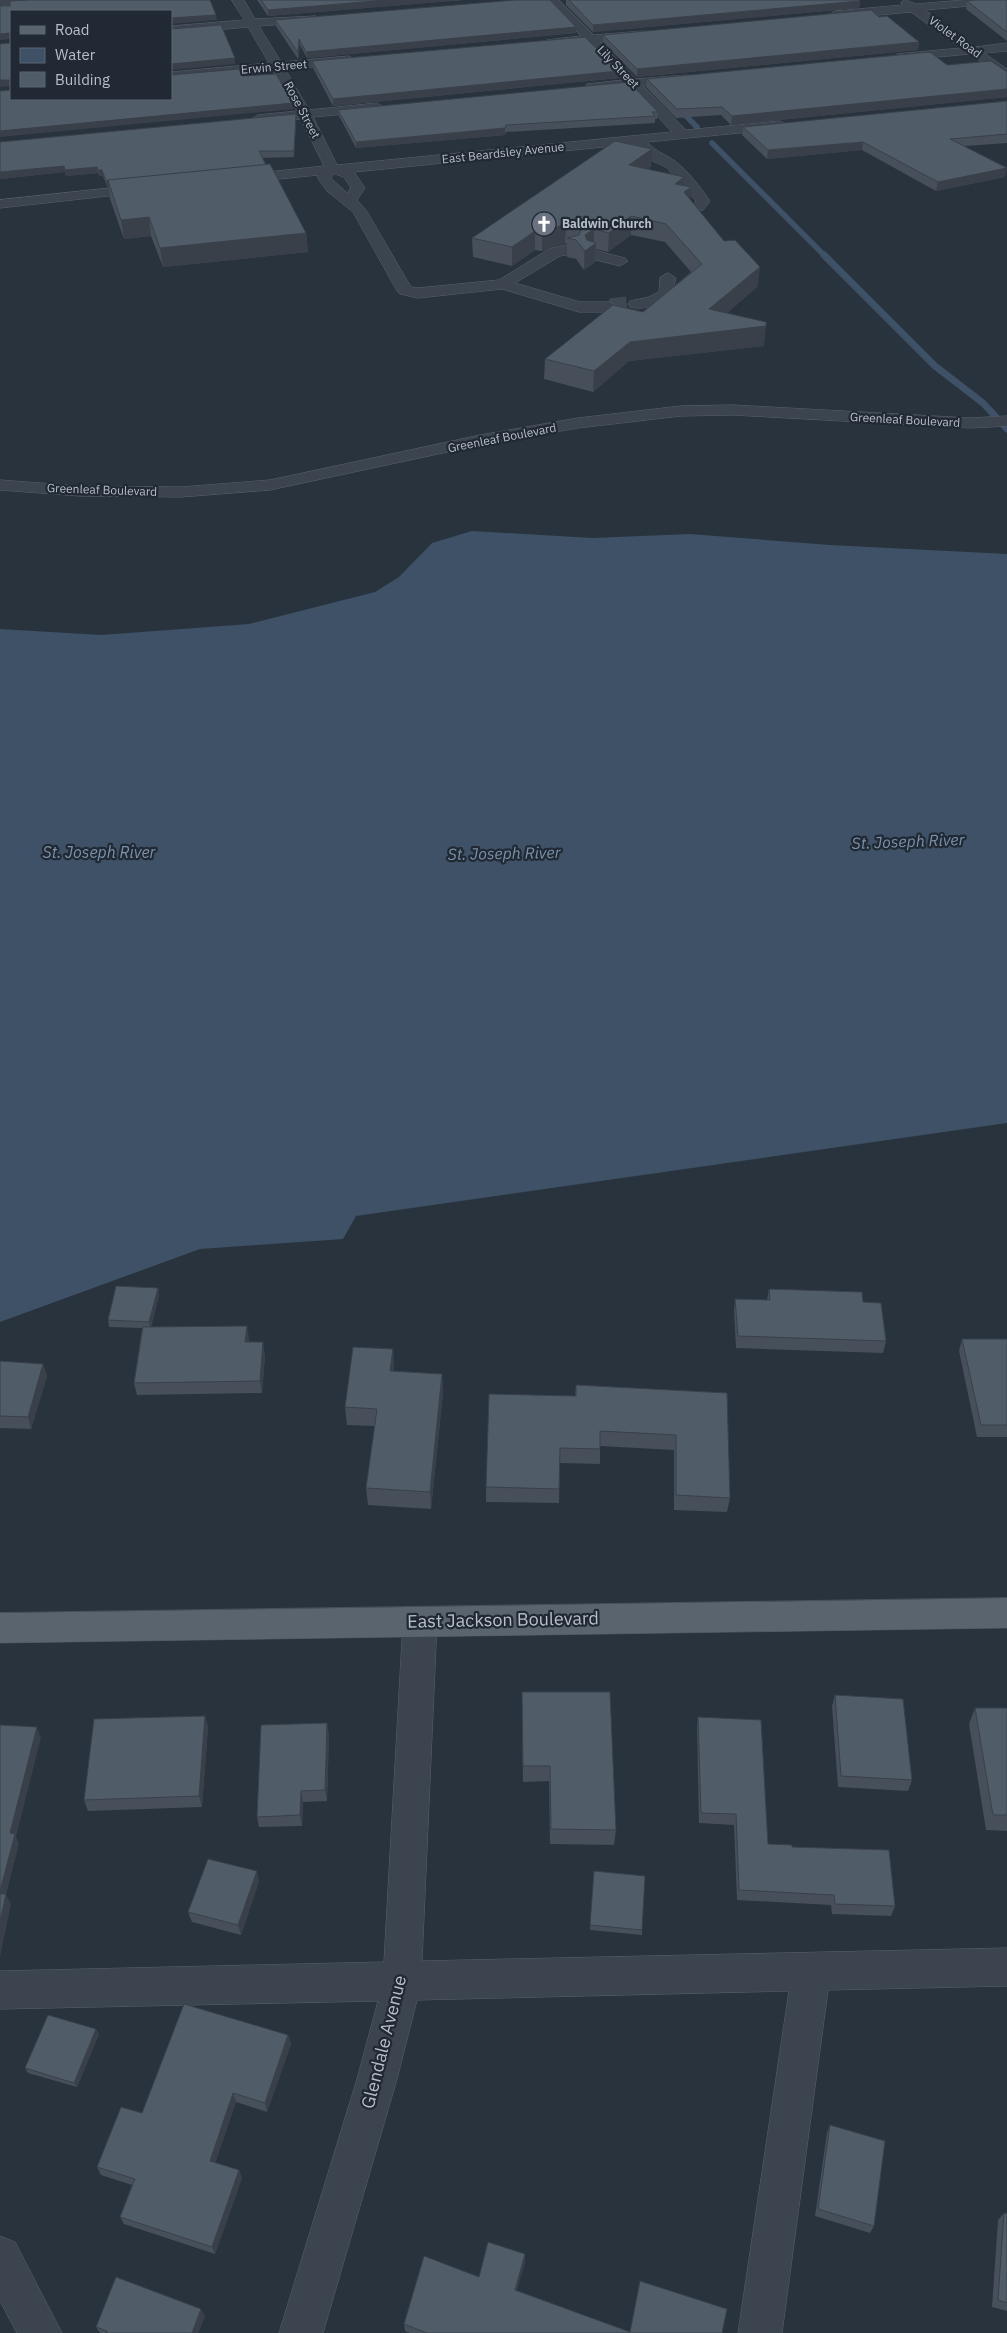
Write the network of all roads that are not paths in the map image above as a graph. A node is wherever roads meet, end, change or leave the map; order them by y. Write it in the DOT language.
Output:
graph roads {
  1 [pos="42,0"];
  2 [pos="238,0"];
  3 [pos="554,0"];
  4 [pos="903,0"];
  5 [pos="1003,0"];
  6 [pos="0,4"];
  7 [pos="914,8"];
  8 [pos="826,16"];
  9 [pos="321,18"];
  10 [pos="252,23"];
  11 [pos="172,30"];
  12 [pos="650,34"];
  13 [pos="591,39"];
  14 [pos="542,44"];
  15 [pos="1007,48"];
  16 [pos="973,51"];
  17 [pos="886,59"];
  18 [pos="357,60"];
  19 [pos="278,66"];
  20 [pos="1007,75"];
  21 [pos="172,76"];
  22 [pos="692,77"];
  23 [pos="633,83"];
  24 [pos="574,89"];
  25 [pos="395,106"];
  26 [pos="305,114"];
  27 [pos="246,120"];
  28 [pos="789,124"];
  29 [pos="683,135"];
  30 [pos="636,139"];
  31 [pos="332,169"];
  32 [pos="225,180"];
  33 [pos="166,187"];
  34 [pos="350,200"];
  35 [pos="0,204"];
  36 [pos="698,207"];
  37 [pos="572,250"];
  38 [pos="593,255"];
  39 [pos="620,261"];
  40 [pos="668,278"];
  41 [pos="503,284"];
  42 [pos="636,304"];
  43 [pos="610,307"];
  44 [pos="1007,421"];
  45 [pos="0,485"];
  46 [pos="1007,1613"];
  47 [pos="420,1622"];
  48 [pos="0,1628"];
  49 [pos="1007,1967"];
  50 [pos="811,1972"];
  51 [pos="402,1981"];
  52 [pos="0,1990"];
  53 [pos="0,2257"];
  54 [pos="40,2333"];
  55 [pos="301,2333"];
  56 [pos="760,2333"];
  1 -- 6 [label="street"];
  2 -- 10 [label="street, Rose Street"];
  3 -- 13 [label="street, Lily Street"];
  4 -- 7 [label="street, Violet Road"];
  5 -- 7 [label="street"];
  7 -- 8 [label="street"];
  7 -- 16 [label="street, Violet Road"];
  9 -- 10 [label="street"];
  10 -- 11 [label="street"];
  10 -- 19 [label="street, Rose Street"];
  12 -- 13 [label="street"];
  13 -- 14 [label="street"];
  13 -- 23 [label="street, Lily Street"];
  15 -- 16 [label="street"];
  16 -- 17 [label="street"];
  16 -- 20 [label="street, Violet Road"];
  18 -- 19 [label="street, Erwin Street"];
  19 -- 21 [label="street, Erwin Street"];
  19 -- 26 [label="street, Rose Street"];
  22 -- 23 [label="street"];
  23 -- 24 [label="street"];
  23 -- 29 [label="street, Lily Street"];
  25 -- 26 [label="street"];
  26 -- 27 [label="street"];
  26 -- 31 [label="street, Rose Street"];
  28 -- 29 [label="street, East Beardsley Avenue"];
  29 -- 30 [label="street, East Beardsley Avenue"];
  30 -- 31 [label="street, East Beardsley Avenue"];
  30 -- 36 [label="street"];
  31 -- 32 [label="street, East Beardsley Avenue"];
  31 -- 34 [label="street"];
  31 -- 34 [label="street"];
  33 -- 35 [label="street"];
  34 -- 41 [label="street"];
  37 -- 41 [label="street"];
  38 -- 39 [label="street"];
  40 -- 42 [label="street"];
  41 -- 43 [label="street"];
  44 -- 45 [label="street, Greenleaf Boulevard"];
  46 -- 47 [label="main road, East Jackson Boulevard"];
  47 -- 48 [label="main road, East Jackson Boulevard"];
  47 -- 51 [label="street, Glendale Avenue"];
  49 -- 50 [label="street"];
  50 -- 51 [label="street"];
  50 -- 56 [label="street"];
  51 -- 52 [label="street"];
  51 -- 55 [label="street, Glendale Avenue"];
  53 -- 54 [label="street"];
}
